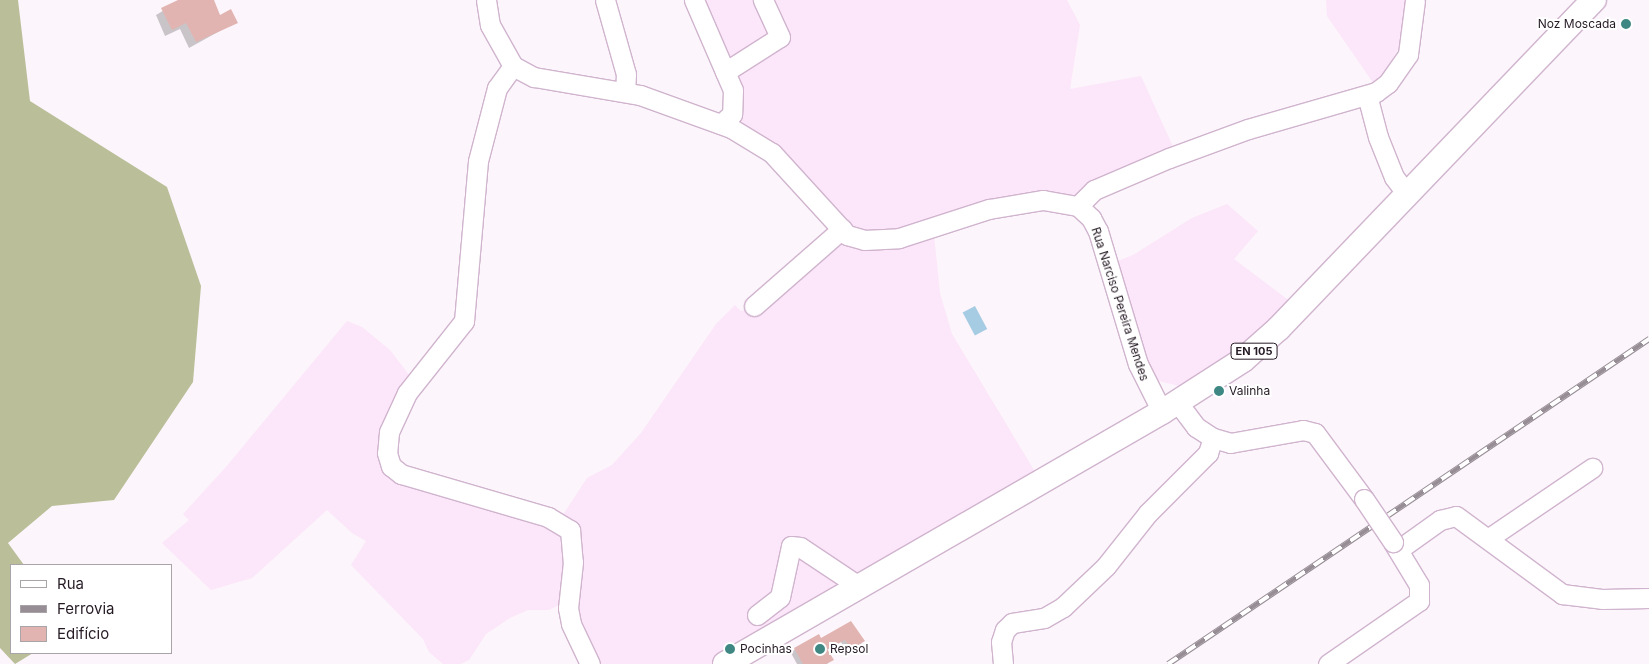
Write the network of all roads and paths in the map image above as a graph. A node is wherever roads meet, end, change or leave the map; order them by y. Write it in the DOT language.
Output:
graph roads {
  1 [pos="486,0"];
  2 [pos="606,0"];
  3 [pos="694,0"];
  4 [pos="763,0"];
  5 [pos="1415,0"];
  6 [pos="1594,0"];
  7 [pos="513,66"];
  8 [pos="725,72"];
  9 [pos="625,91"];
  10 [pos="1367,95"];
  11 [pos="722,124"];
  12 [pos="1408,194"];
  13 [pos="1078,206"];
  14 [pos="842,229"];
  15 [pos="754,306"];
  16 [pos="1170,408"];
  17 [pos="1212,438"];
  18 [pos="1592,468"];
  19 [pos="1489,538"];
  20 [pos="1395,546"];
  21 [pos="860,587"];
  22 [pos="1649,598"];
  23 [pos="757,614"];
  24 [pos="590,664"];
  25 [pos="725,664"];
  26 [pos="1003,664"];
  27 [pos="1328,664"];
  1 -- 7 [label="street"];
  2 -- 9 [label="street"];
  3 -- 8 [label="street"];
  4 -- 8 [label="street"];
  5 -- 10 [label="street"];
  6 -- 12 [label="main road, EN 105"];
  7 -- 9 [label="street"];
  7 -- 24 [label="street"];
  8 -- 11 [label="street"];
  9 -- 11 [label="street"];
  10 -- 12 [label="street"];
  10 -- 13 [label="street"];
  11 -- 14 [label="street"];
  12 -- 16 [label="main road, EN 105"];
  13 -- 14 [label="street"];
  13 -- 16 [label="street, Rua Narciso Pereira Mendes"];
  14 -- 15 [label="street"];
  16 -- 17 [label="street, Rua Narciso Pereira Mendes"];
  16 -- 21 [label="main road, EN 105"];
  17 -- 20 [label="street, bridge"];
  17 -- 26 [label="street"];
  18 -- 19 [label="street"];
  19 -- 20 [label="street"];
  19 -- 22 [label="street"];
  20 -- 27 [label="street"];
  21 -- 23 [label="street"];
  21 -- 25 [label="main road, EN 105"];
}
